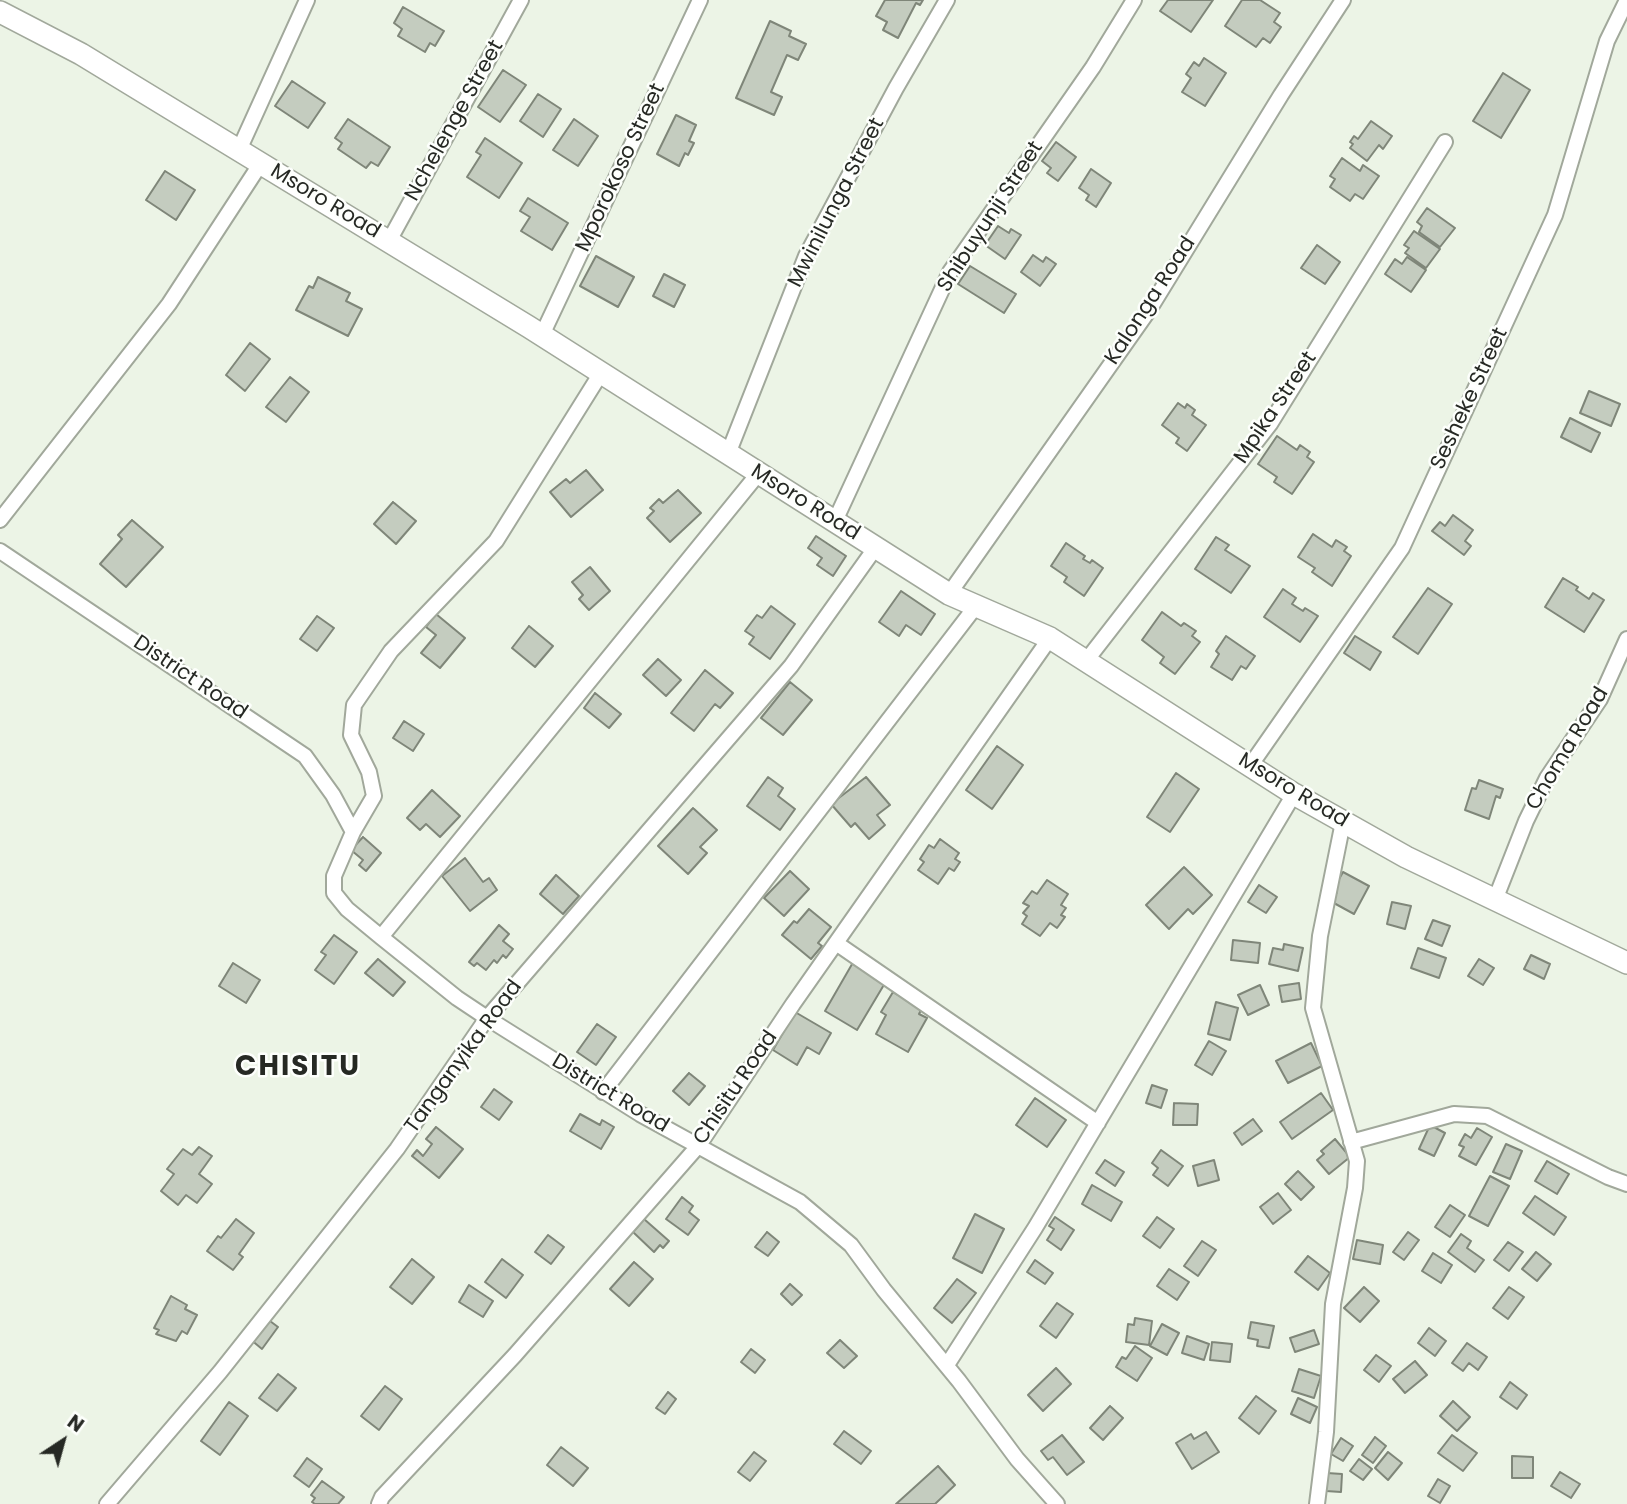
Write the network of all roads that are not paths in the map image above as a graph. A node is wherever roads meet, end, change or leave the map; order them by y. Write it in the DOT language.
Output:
graph roads {
  1 [pos="306,0"];
  2 [pos="521,0"];
  3 [pos="700,0"];
  4 [pos="947,0"];
  5 [pos="1134,0"];
  6 [pos="1343,0"];
  7 [pos="1627,0"];
  8 [pos="0,12"];
  9 [pos="1445,142"];
  10 [pos="239,150"];
  11 [pos="261,163"];
  12 [pos="389,241"];
  13 [pos="542,335"];
  14 [pos="601,373"];
  15 [pos="728,454"];
  16 [pos="758,474"];
  17 [pos="0,520"];
  18 [pos="835,521"];
  19 [pos="876,547"];
  20 [pos="0,551"];
  21 [pos="950,594"];
  22 [pos="976,606"];
  23 [pos="1050,638"];
  24 [pos="1627,639"];
  25 [pos="1086,661"];
  26 [pos="1250,766"];
  27 [pos="1294,794"];
  28 [pos="1343,822"];
  29 [pos="353,832"];
  30 [pos="1495,900"];
  31 [pos="381,937"];
  32 [pos="836,943"];
  33 [pos="1627,963"];
  34 [pos="487,1018"];
  35 [pos="603,1092"];
  36 [pos="1098,1122"];
  37 [pos="1351,1142"];
  38 [pos="699,1145"];
  39 [pos="1627,1184"];
  40 [pos="947,1366"];
  41 [pos="107,1504"];
  42 [pos="379,1504"];
  43 [pos="1057,1504"];
  44 [pos="1317,1504"];
  1 -- 10 [label="street"];
  2 -- 12 [label="street, Nchelenge Street"];
  3 -- 13 [label="street, Mporokoso Street"];
  4 -- 15 [label="street, Mwinilunga Street"];
  5 -- 18 [label="street, Shibuyunji Street"];
  6 -- 21 [label="street, Kalonga Road"];
  7 -- 26 [label="street, Sesheke Street"];
  8 -- 10 [label="street, Msoro Road"];
  9 -- 25 [label="street, Mpika Street"];
  10 -- 11 [label="street, Msoro Road"];
  11 -- 12 [label="street, Msoro Road"];
  11 -- 17 [label="street"];
  12 -- 13 [label="street, Msoro Road"];
  13 -- 14 [label="street, Msoro Road"];
  14 -- 15 [label="street, Msoro Road"];
  14 -- 29 [label="street"];
  15 -- 16 [label="street, Msoro Road"];
  16 -- 18 [label="street, Msoro Road"];
  16 -- 31 [label="street"];
  18 -- 19 [label="street, Msoro Road"];
  19 -- 21 [label="street, Msoro Road"];
  19 -- 34 [label="street, Tanganyika Road"];
  20 -- 29 [label="street, District Road"];
  21 -- 22 [label="street, Msoro Road"];
  22 -- 23 [label="street, Msoro Road"];
  22 -- 35 [label="street"];
  23 -- 25 [label="street, Msoro Road"];
  23 -- 32 [label="street, Chisitu Road"];
  24 -- 30 [label="street, Choma Road"];
  25 -- 26 [label="street, Msoro Road"];
  26 -- 27 [label="street, Msoro Road"];
  27 -- 28 [label="street, Msoro Road"];
  27 -- 36 [label="street"];
  28 -- 30 [label="street, Msoro Road"];
  28 -- 37 [label="street"];
  29 -- 31 [label="street, District Road"];
  30 -- 33 [label="street, Msoro Road"];
  31 -- 34 [label="street, District Road"];
  32 -- 36 [label="street"];
  32 -- 38 [label="street, Chisitu Road"];
  34 -- 35 [label="street, District Road"];
  34 -- 41 [label="street, Tanganyika Road"];
  35 -- 38 [label="street, District Road"];
  36 -- 40 [label="street"];
  37 -- 39 [label="street"];
  37 -- 44 [label="street"];
  38 -- 40 [label="street, District Road"];
  38 -- 42 [label="street, Chisitu Road"];
  40 -- 43 [label="street, District Road"];
}
